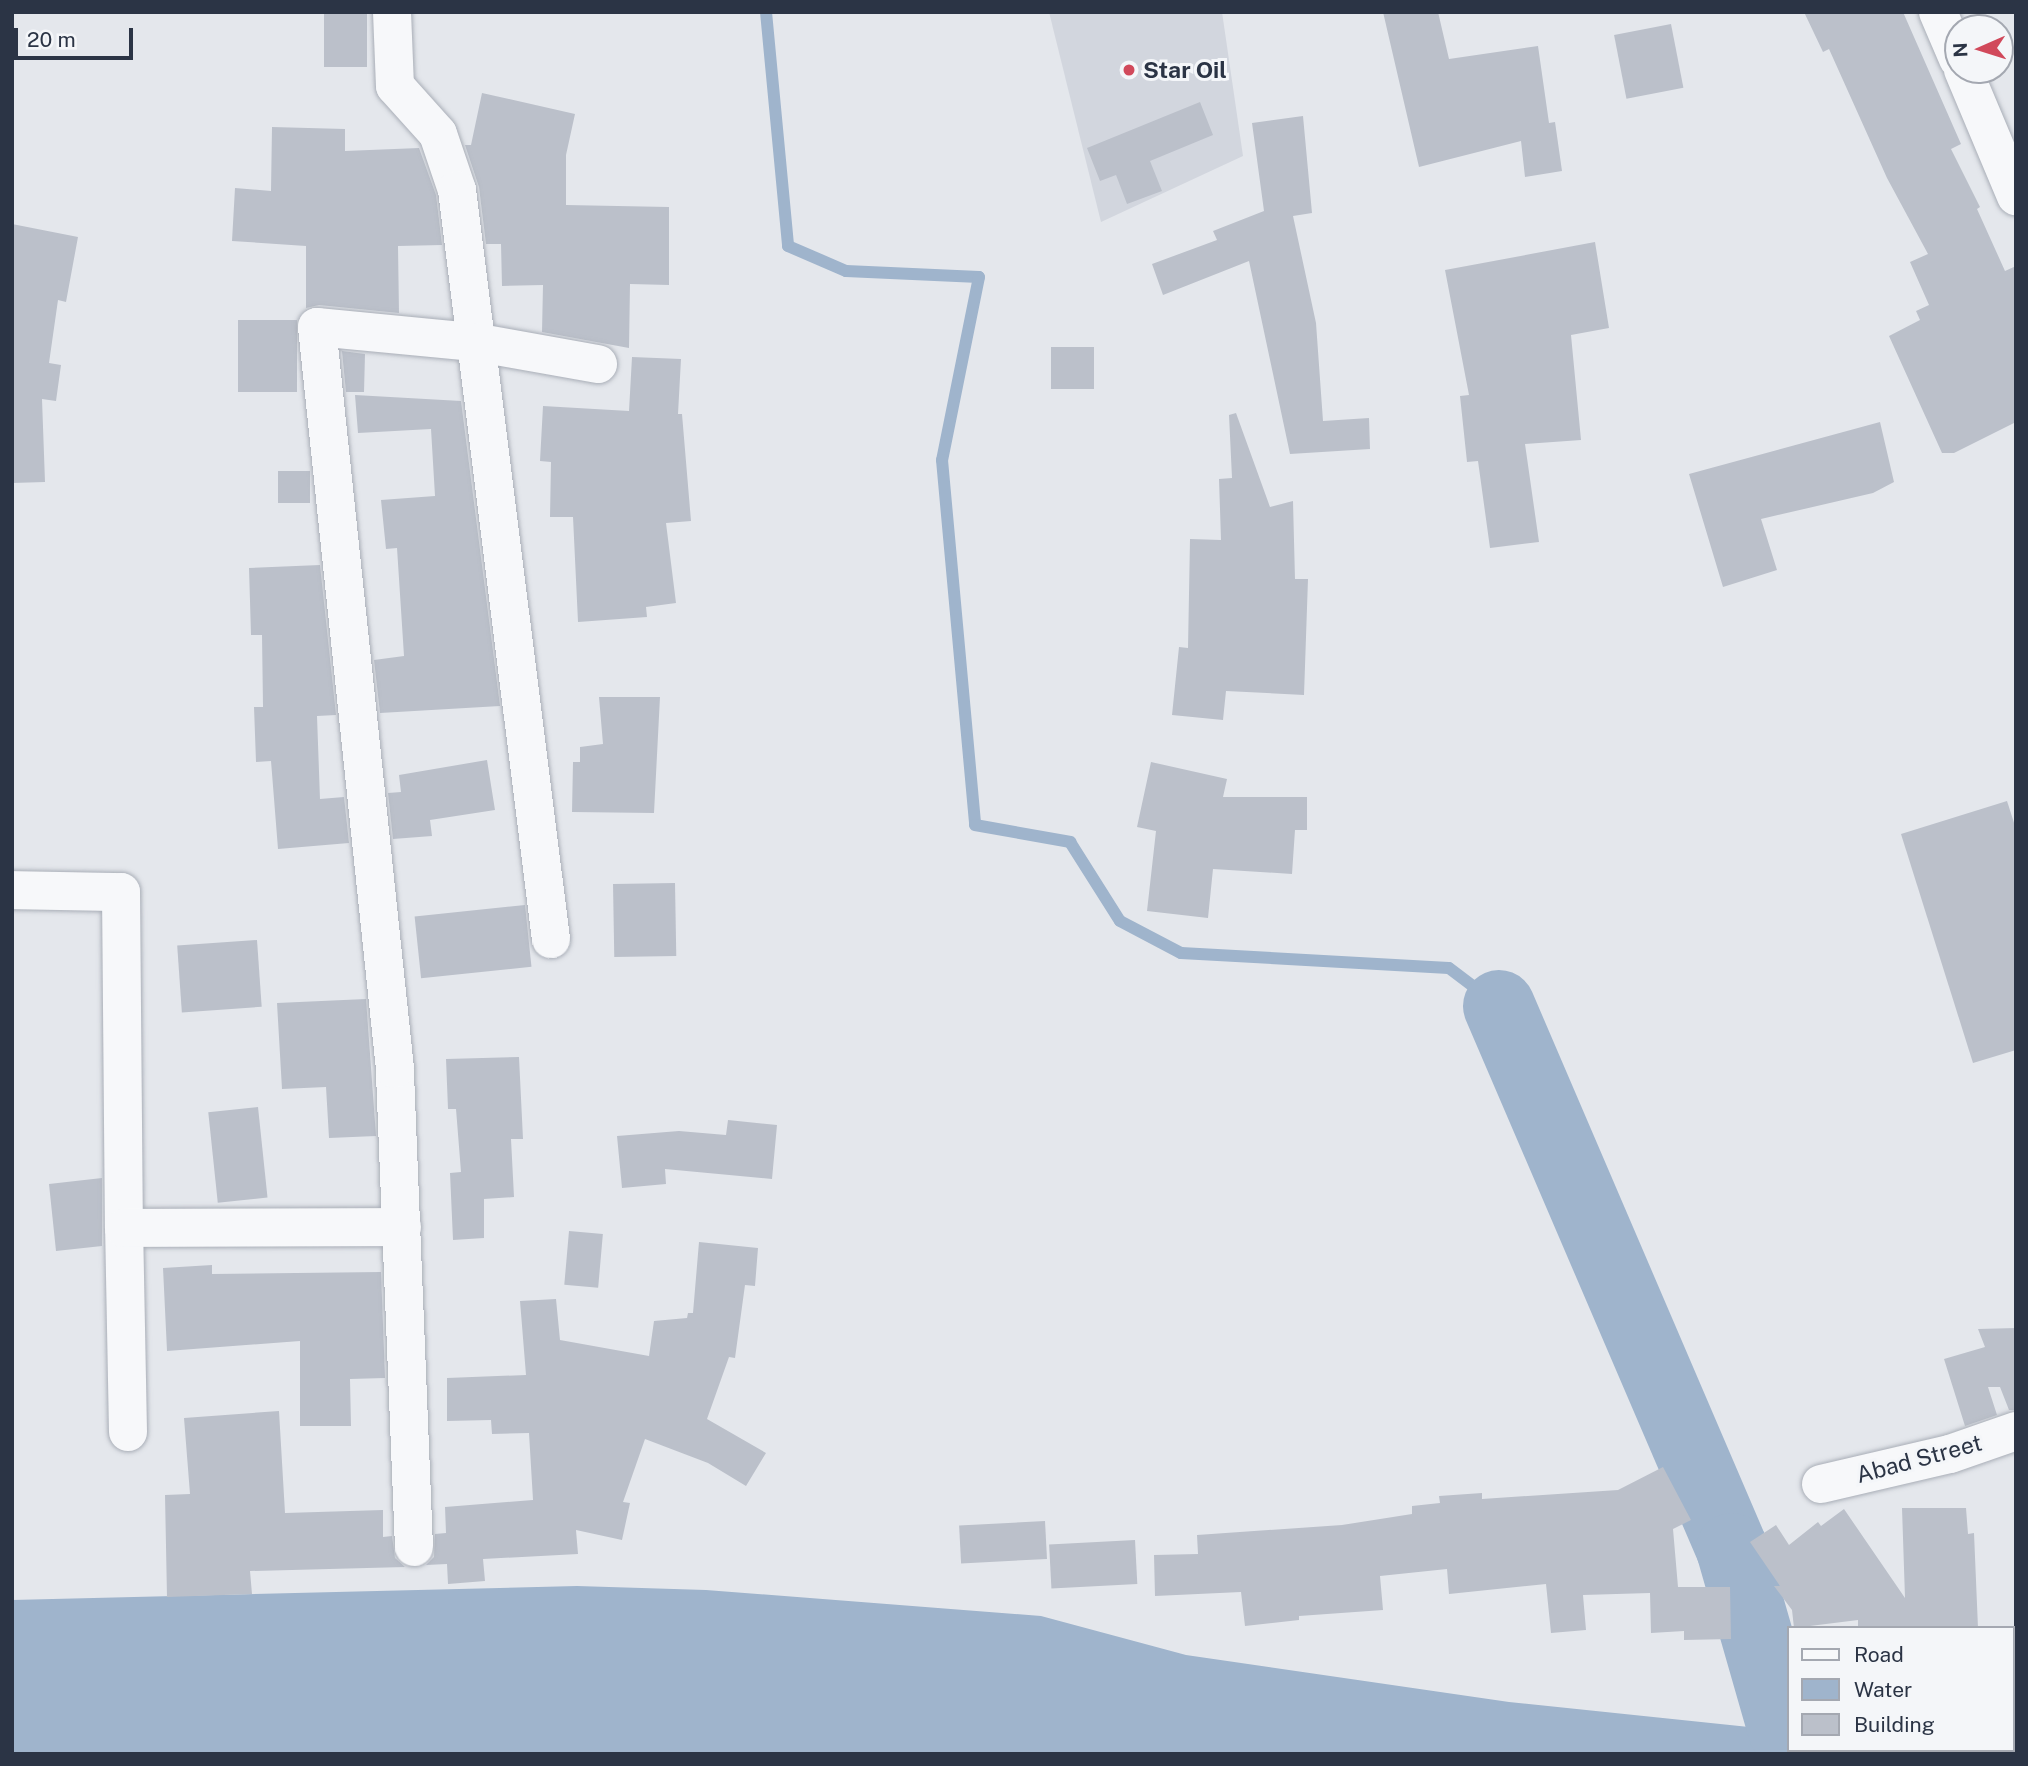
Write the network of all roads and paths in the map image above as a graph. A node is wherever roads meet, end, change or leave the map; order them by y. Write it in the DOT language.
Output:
graph roads {
  1 [pos="391,12"];
  2 [pos="1969,84"];
  3 [pos="2016,196"];
  4 [pos="474,342"];
  5 [pos="598,364"];
  6 [pos="12,890"];
  7 [pos="551,939"];
  8 [pos="402,1227"];
  9 [pos="124,1228"];
  10 [pos="2016,1431"];
  11 [pos="128,1432"];
  12 [pos="1821,1484"];
  13 [pos="414,1547"];
  1 -- 4 [label="street"];
  2 -- 3 [label="street"];
  4 -- 5 [label="street"];
  4 -- 7 [label="street"];
  4 -- 8 [label="street"];
  6 -- 9 [label="street"];
  8 -- 9 [label="street"];
  8 -- 13 [label="street"];
  9 -- 11 [label="street"];
  10 -- 12 [label="street, Abad Street"];
}
